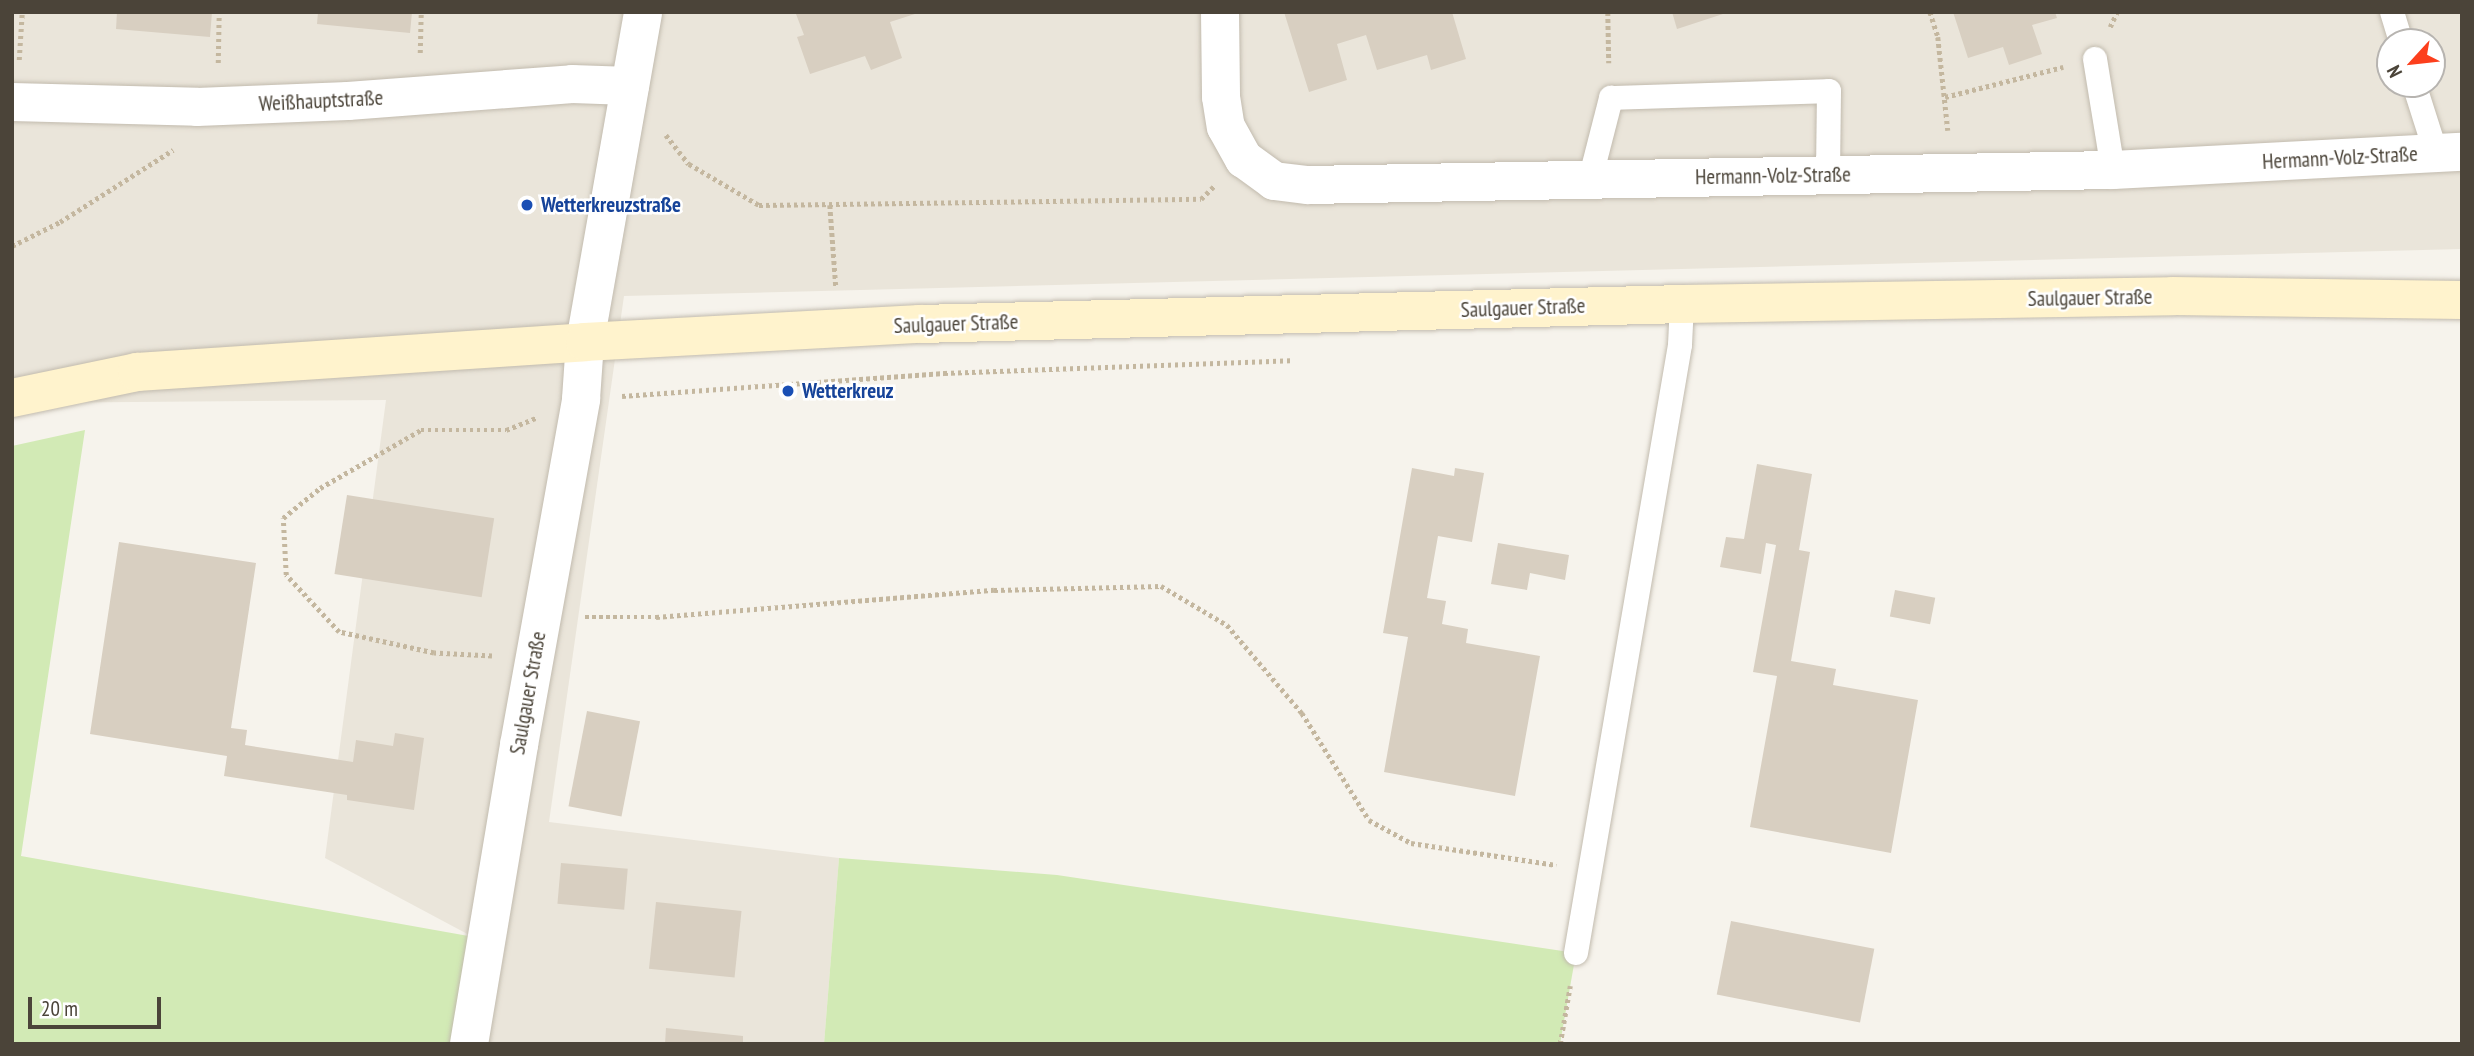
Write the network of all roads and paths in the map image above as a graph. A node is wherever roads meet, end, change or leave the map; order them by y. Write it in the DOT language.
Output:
graph roads {
  1 [pos="219,12"];
  2 [pos="643,12"];
  3 [pos="1220,12"];
  4 [pos="1608,12"];
  5 [pos="1930,12"];
  6 [pos="2095,59"];
  7 [pos="630,86"];
  8 [pos="1945,97"];
  9 [pos="1611,98"];
  10 [pos="2421,98"];
  11 [pos="12,102"];
  12 [pos="207,106"];
  13 [pos="2449,152"];
  14 [pos="1244,159"];
  15 [pos="2113,170"];
  16 [pos="1953,173"];
  17 [pos="1828,175"];
  18 [pos="1590,180"];
  19 [pos="12,246"];
  20 [pos="2462,300"];
  21 [pos="1682,304"];
  22 [pos="585,342"];
  23 [pos="1305,360"];
  24 [pos="12,398"];
  25 [pos="581,399"];
  26 [pos="542,618"];
  27 [pos="534,658"];
  28 [pos="1590,870"];
  29 [pos="1576,953"];
  30 [pos="469,1044"];
  31 [pos="1560,1044"];
  1 -- 12 [label="path"];
  2 -- 7 [label="street"];
  3 -- 14 [label="street, Hermann-Volz-Straße"];
  4 -- 9 [label="path"];
  5 -- 8 [label="path"];
  6 -- 8 [label="path"];
  6 -- 15 [label="lane"];
  7 -- 12 [label="street, Weißhauptstraße"];
  7 -- 14 [label="path"];
  7 -- 22 [label="street"];
  8 -- 16 [label="path"];
  9 -- 17 [label="lane"];
  9 -- 18 [label="lane"];
  10 -- 13 [label="lane"];
  11 -- 12 [label="street, Weißhauptstraße"];
  12 -- 19 [label="path"];
  13 -- 15 [label="street, Hermann-Volz-Straße"];
  14 -- 18 [label="street, Hermann-Volz-Straße"];
  15 -- 16 [label="street, Hermann-Volz-Straße"];
  16 -- 17 [label="street, Hermann-Volz-Straße"];
  17 -- 18 [label="street, Hermann-Volz-Straße"];
  20 -- 21 [label="main road, Saulgauer Straße"];
  21 -- 22 [label="main road, Saulgauer Straße"];
  21 -- 28 [label="lane"];
  22 -- 24 [label="main road, Saulgauer Straße"];
  22 -- 25 [label="street, Saulgauer Straße"];
  23 -- 25 [label="path"];
  25 -- 26 [label="street, Saulgauer Straße"];
  25 -- 27 [label="path"];
  26 -- 27 [label="street, Saulgauer Straße"];
  26 -- 28 [label="path"];
  27 -- 30 [label="street, Saulgauer Straße"];
  28 -- 29 [label="lane"];
  29 -- 31 [label="path"];
}
